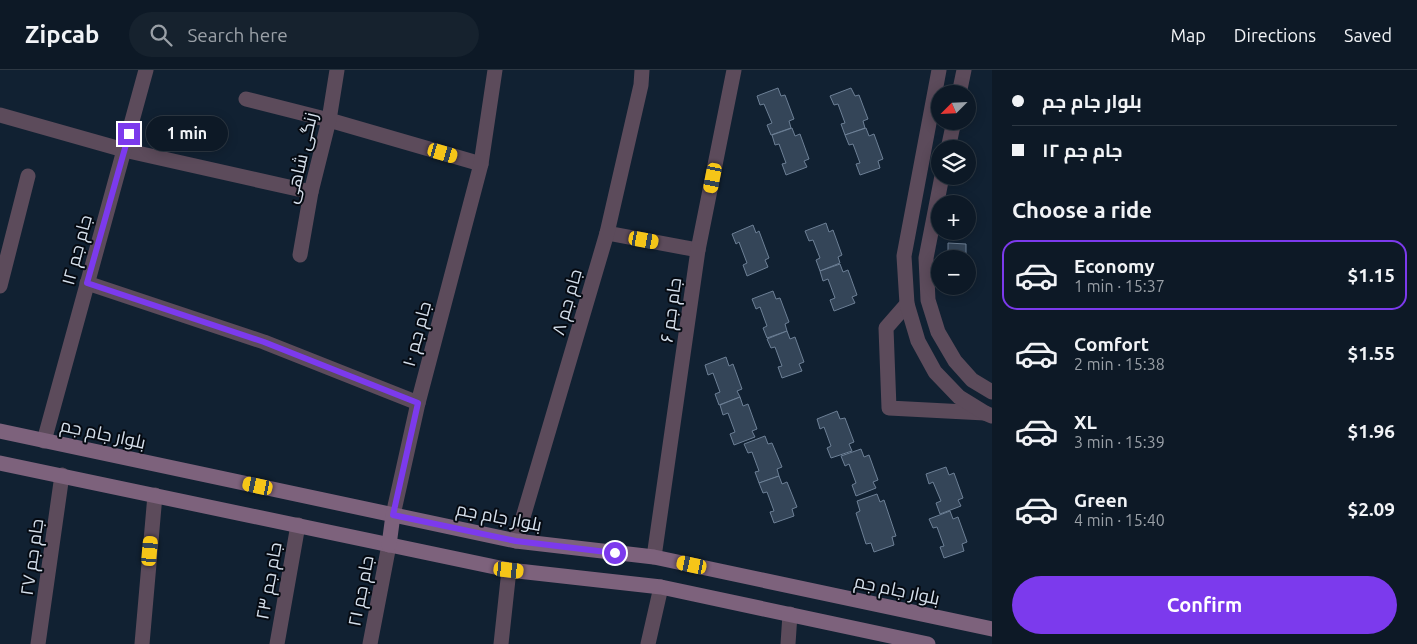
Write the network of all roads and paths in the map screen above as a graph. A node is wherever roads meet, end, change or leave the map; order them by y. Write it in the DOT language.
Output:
graph roads {
  1 [pos="146,70"];
  2 [pos="337,70"];
  3 [pos="495,70"];
  4 [pos="642,70"];
  5 [pos="734,70"];
  6 [pos="939,70"];
  7 [pos="964,70"];
  8 [pos="961,85"];
  9 [pos="246,99"];
  10 [pos="0,115"];
  11 [pos="329,120"];
  12 [pos="124,150"];
  13 [pos="481,164"];
  14 [pos="920,171"];
  15 [pos="931,173"];
  16 [pos="28,176"];
  17 [pos="939,185"];
  18 [pos="311,192"];
  19 [pos="607,232"];
  20 [pos="698,250"];
  21 [pos="300,255"];
  22 [pos="905,267"];
  23 [pos="927,268"];
  24 [pos="87,283"];
  25 [pos="0,286"];
  26 [pos="906,304"];
  27 [pos="955,361"];
  28 [pos="939,376"];
  29 [pos="992,392"];
  30 [pos="418,403"];
  31 [pos="988,414"];
  32 [pos="0,431"];
  33 [pos="44,441"];
  34 [pos="0,462"];
  35 [pos="62,476"];
  36 [pos="155,495"];
  37 [pos="393,515"];
  38 [pos="298,525"];
  39 [pos="516,541"];
  40 [pos="389,545"];
  41 [pos="654,557"];
  42 [pos="509,570"];
  43 [pos="661,587"];
  44 [pos="790,614"];
  45 [pos="992,629"];
  46 [pos="38,644"];
  47 [pos="142,644"];
  48 [pos="277,644"];
  49 [pos="370,644"];
  50 [pos="501,644"];
  51 [pos="648,644"];
  52 [pos="788,644"];
  53 [pos="928,644"];
  1 -- 12 [label="street, جام جم ۱۲"];
  2 -- 11 [label="street, زنگی شاهی"];
  3 -- 13 [label="street, جام جم ۱۰"];
  4 -- 19 [label="street, جام جم ۸"];
  5 -- 20 [label="street, جام جم ۶"];
  6 -- 14 [label="street"];
  7 -- 8 [label="street"];
  9 -- 11 [label="street"];
  10 -- 12 [label="street"];
  11 -- 13 [label="street"];
  11 -- 18 [label="street, زنگی شاهی"];
  12 -- 18 [label="street"];
  12 -- 24 [label="street, جام جم ۱۲"];
  13 -- 30 [label="street, جام جم ۱۰"];
  14 -- 15 [label="street"];
  14 -- 22 [label="street"];
  16 -- 25 [label="street"];
  17 -- 23 [label="street"];
  18 -- 21 [label="street, زنگی شاهی"];
  19 -- 20 [label="street"];
  19 -- 39 [label="street, جام جم ۸"];
  20 -- 41 [label="street, جام جم ۶"];
  22 -- 23 [label="street"];
  22 -- 26 [label="street"];
  23 -- 27 [label="street"];
  24 -- 30 [label="street"];
  24 -- 33 [label="street, جام جم ۱۲"];
  26 -- 28 [label="street"];
  26 -- 31 [label="street"];
  27 -- 28 [label="street"];
  27 -- 29 [label="street"];
  28 -- 31 [label="street"];
  30 -- 37 [label="street, جام جم ۱۰"];
  32 -- 33 [label="main road, بلوار جام جم"];
  33 -- 37 [label="main road, بلوار جام جم"];
  34 -- 35 [label="main road"];
  35 -- 36 [label="main road"];
  35 -- 46 [label="street, جام جم ۲۷"];
  36 -- 38 [label="main road"];
  36 -- 47 [label="street"];
  37 -- 39 [label="main road, بلوار جام جم"];
  37 -- 40 [label="main road"];
  38 -- 40 [label="main road"];
  38 -- 48 [label="street, جام جم ۲۳"];
  39 -- 41 [label="main road, بلوار جام جم"];
  40 -- 42 [label="main road"];
  40 -- 49 [label="street, جام جم ۲۱"];
  41 -- 45 [label="main road, بلوار جام جم"];
  42 -- 43 [label="main road"];
  42 -- 50 [label="street"];
  43 -- 44 [label="main road"];
  43 -- 51 [label="street"];
  44 -- 52 [label="street"];
  44 -- 53 [label="main road"];
}
